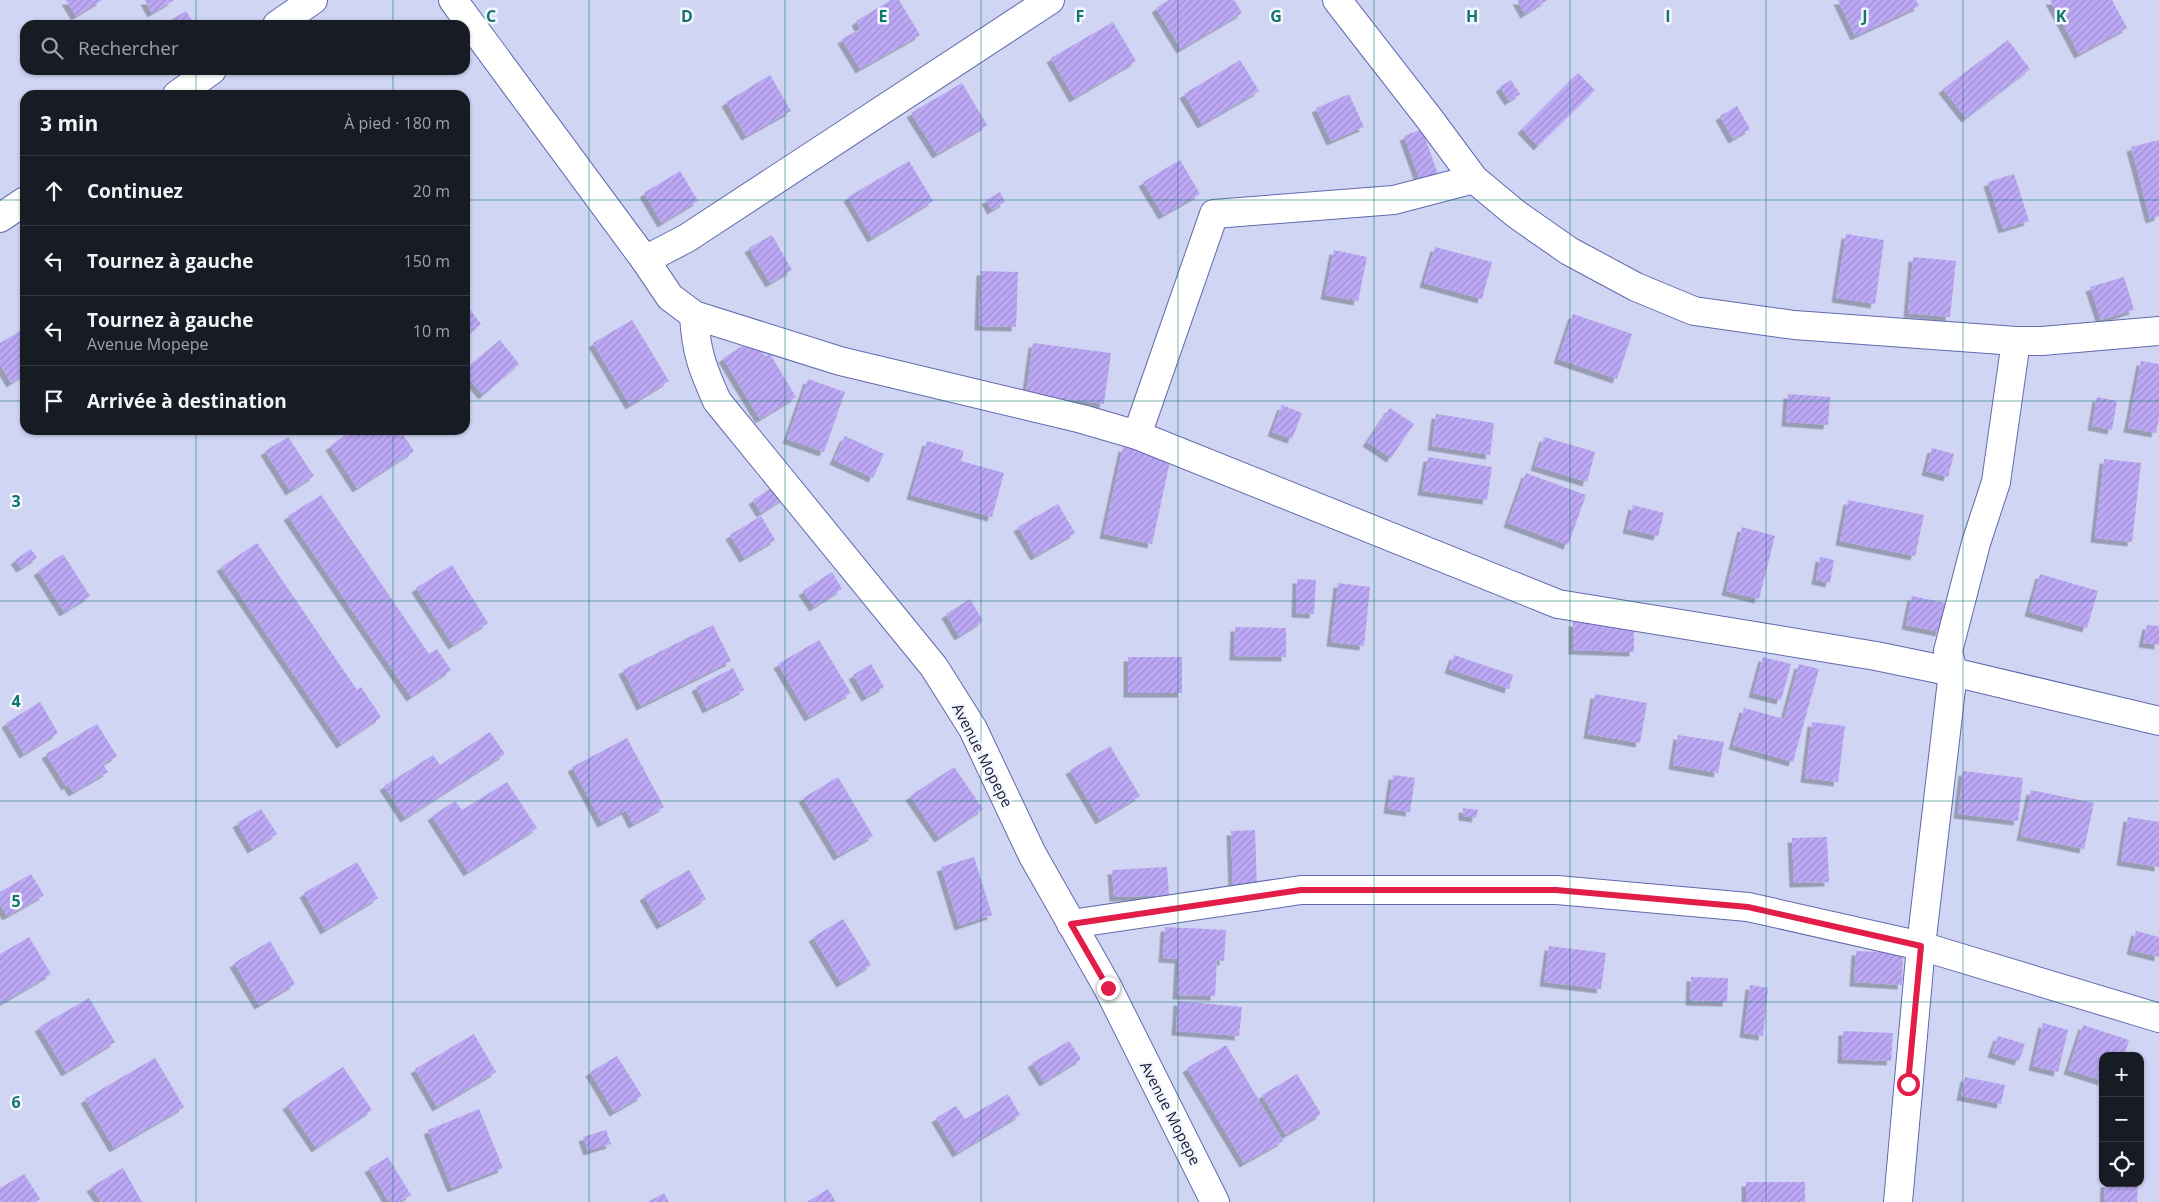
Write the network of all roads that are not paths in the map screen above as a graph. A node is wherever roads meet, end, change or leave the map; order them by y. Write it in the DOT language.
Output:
graph roads {
  1 [pos="313,0"];
  2 [pos="453,0"];
  3 [pos="1050,0"];
  4 [pos="1337,0"];
  5 [pos="284,20"];
  6 [pos="468,20"];
  7 [pos="470,23"];
  8 [pos="205,75"];
  9 [pos="184,90"];
  10 [pos="1474,179"];
  11 [pos="20,204"];
  12 [pos="0,218"];
  13 [pos="645,260"];
  14 [pos="694,315"];
  15 [pos="2159,331"];
  16 [pos="2016,341"];
  17 [pos="1137,435"];
  18 [pos="1953,672"];
  19 [pos="2159,722"];
  20 [pos="1071,924"];
  21 [pos="1921,946"];
  22 [pos="2159,1018"];
  23 [pos="1215,1202"];
  24 [pos="1898,1202"];
  1 -- 5 [label="street"];
  2 -- 6 [label="street"];
  3 -- 13 [label="street"];
  4 -- 10 [label="street"];
  7 -- 13 [label="street"];
  8 -- 9 [label="street"];
  10 -- 16 [label="street"];
  10 -- 17 [label="street"];
  11 -- 12 [label="street"];
  13 -- 14 [label="street"];
  14 -- 17 [label="street"];
  14 -- 20 [label="street, Avenue Mopepe"];
  15 -- 16 [label="street"];
  16 -- 18 [label="street"];
  17 -- 18 [label="street"];
  18 -- 19 [label="street"];
  18 -- 21 [label="street"];
  20 -- 21 [label="street"];
  20 -- 23 [label="street, Avenue Mopepe"];
  21 -- 22 [label="street"];
  21 -- 24 [label="street"];
}
